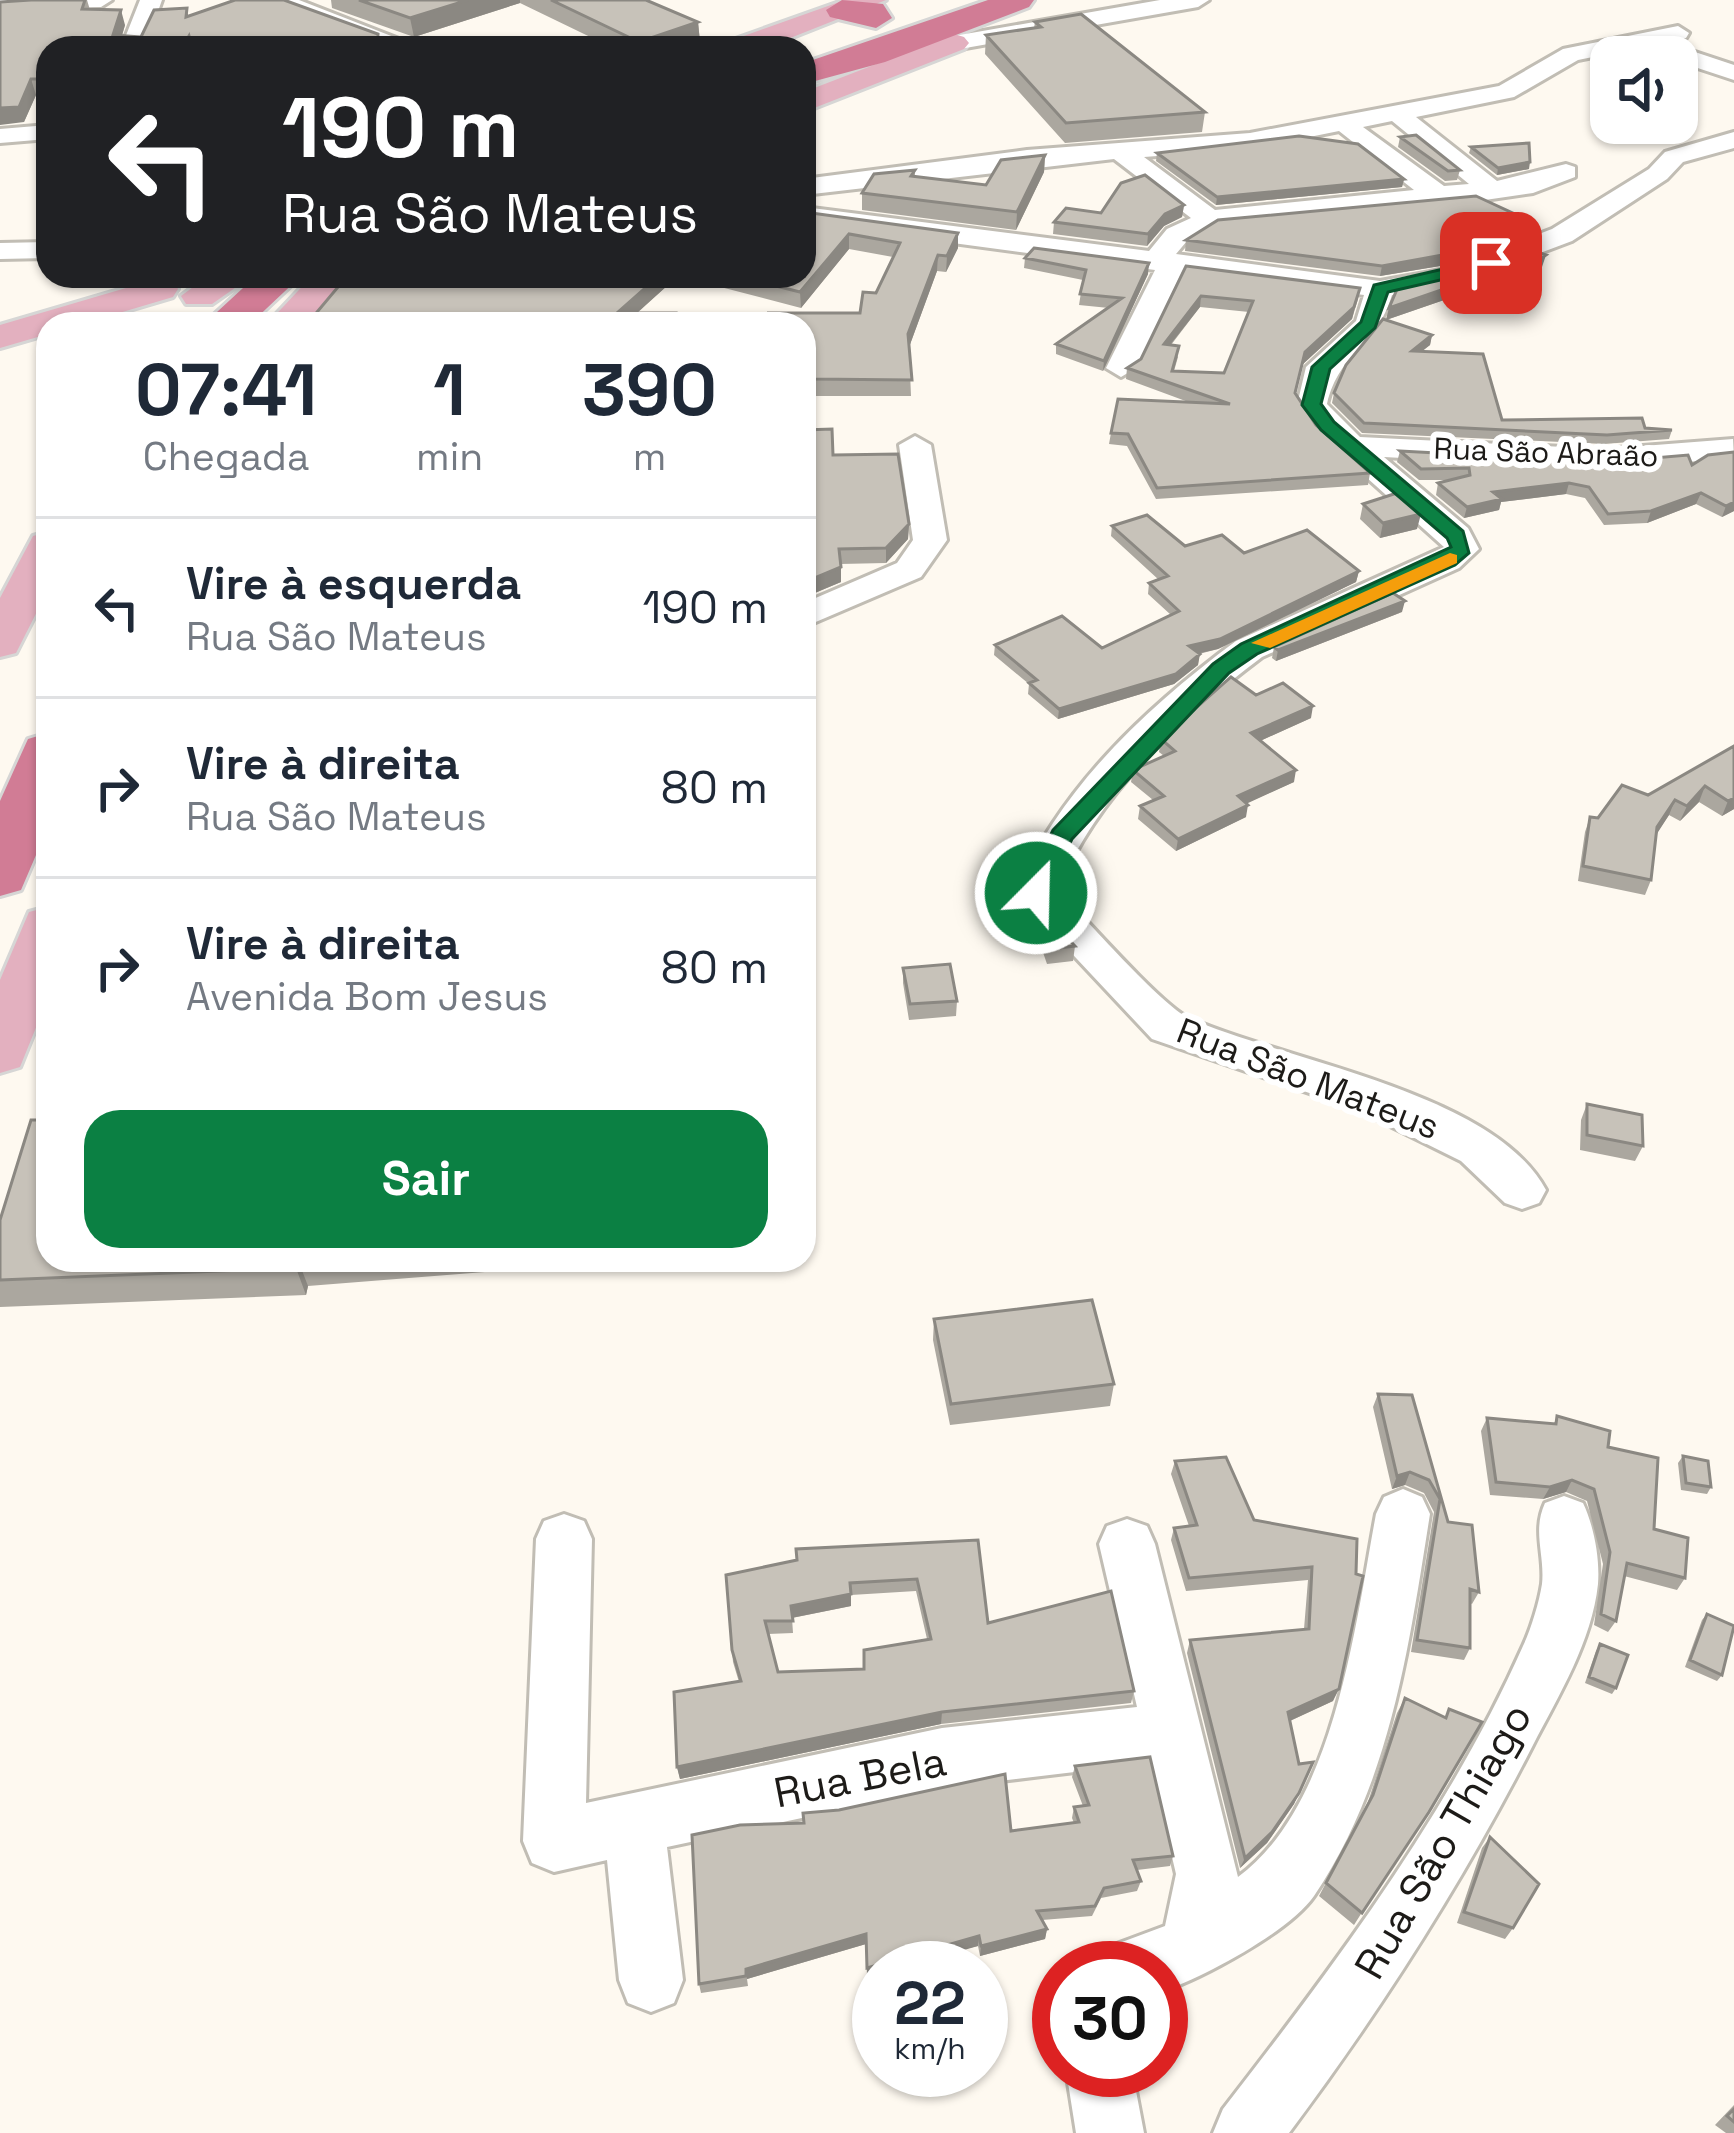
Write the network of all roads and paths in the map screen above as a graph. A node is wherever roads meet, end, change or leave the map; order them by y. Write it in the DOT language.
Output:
graph roads {
  1 [pos="101,0"];
  2 [pos="151,0"];
  3 [pos="322,0"];
  4 [pos="1018,0"];
  5 [pos="1075,0"];
  6 [pos="1198,0"];
  7 [pos="286,3"];
  8 [pos="0,4"];
  9 [pos="903,17"];
  10 [pos="1001,31"];
  11 [pos="1678,33"];
  12 [pos="138,36"];
  13 [pos="377,36"];
  14 [pos="801,36"];
  15 [pos="1661,36"];
  16 [pos="816,47"];
  17 [pos="1590,50"];
  18 [pos="1698,60"];
  19 [pos="816,70"];
  20 [pos="1734,73"];
  21 [pos="816,93"];
  22 [pos="1399,115"];
  23 [pos="1343,122"];
  24 [pos="36,133"];
  25 [pos="0,136"];
  26 [pos="1734,140"];
  27 [pos="1120,151"];
  28 [pos="1566,172"];
  29 [pos="1237,183"];
  30 [pos="816,185"];
  31 [pos="1491,189"];
  32 [pos="1433,196"];
  33 [pos="1274,210"];
  34 [pos="816,217"];
  35 [pos="1209,219"];
  36 [pos="1562,235"];
  37 [pos="36,250"];
  38 [pos="0,251"];
  39 [pos="1163,263"];
  40 [pos="210,288"];
  41 [pos="236,288"];
  42 [pos="320,288"];
  43 [pos="1380,289"];
  44 [pos="180,303"];
  45 [pos="84,312"];
  46 [pos="297,312"];
  47 [pos="36,326"];
  48 [pos="0,337"];
  49 [pos="1121,368"];
  50 [pos="915,445"];
  51 [pos="1357,446"];
  52 [pos="1733,449"];
  53 [pos="36,570"];
  54 [pos="816,611"];
  55 [pos="0,643"];
  56 [pos="36,782"];
  57 [pos="0,876"];
  58 [pos="36,957"];
  59 [pos="0,1052"];
  60 [pos="1522,1190"];
  61 [pos="1402,1514"];
  62 [pos="1564,1521"];
  63 [pos="564,1539"];
  64 [pos="1127,1544"];
  65 [pos="1170,1732"];
  66 [pos="634,1823"];
  67 [pos="1174,1941"];
  68 [pos="1188,1943"];
  69 [pos="651,1980"];
  70 [pos="1104,2097"];
  71 [pos="1110,2133"];
  72 [pos="1247,2133"];
  1 -- 8 [label="street"];
  2 -- 12 [label="street"];
  3 -- 7 [label="street"];
  4 -- 9 [label="highway"];
  5 -- 10 [label="street"];
  6 -- 10 [label="street"];
  7 -- 13 [label="street"];
  9 -- 10 [label="street"];
  9 -- 14 [label="main road"];
  9 -- 16 [label="highway"];
  9 -- 19 [label="highway"];
  9 -- 21 [label="main road"];
  11 -- 15 [label="street"];
  17 -- 22 [label="street"];
  18 -- 20 [label="street"];
  22 -- 23 [label="street"];
  22 -- 31 [label="street"];
  23 -- 27 [label="street"];
  23 -- 32 [label="street"];
  24 -- 25 [label="street"];
  26 -- 36 [label="street"];
  27 -- 30 [label="street"];
  27 -- 35 [label="street"];
  28 -- 31 [label="street"];
  29 -- 33 [label="street"];
  31 -- 32 [label="street"];
  32 -- 33 [label="street"];
  32 -- 36 [label="street"];
  33 -- 35 [label="street"];
  34 -- 39 [label="street"];
  35 -- 39 [label="street"];
  36 -- 43 [label="street"];
  37 -- 38 [label="street"];
  39 -- 43 [label="street"];
  39 -- 49 [label="street"];
  40 -- 44 [label="main road"];
  41 -- 44 [label="highway"];
  42 -- 46 [label="main road"];
  43 -- 51 [label="street, Rua São Mateus"];
  44 -- 45 [label="main road"];
  47 -- 48 [label="main road"];
  50 -- 54 [label="street"];
  51 -- 52 [label="street, Rua São Abraão"];
  51 -- 60 [label="street, Rua São Mateus"];
  53 -- 55 [label="main road"];
  56 -- 57 [label="highway"];
  58 -- 59 [label="main road"];
  61 -- 68 [label="street"];
  62 -- 72 [label="street, Rua São Thiago"];
  63 -- 66 [label="street, Rua Bela"];
  64 -- 65 [label="street"];
  65 -- 66 [label="street, Rua Bela"];
  65 -- 67 [label="street"];
  66 -- 69 [label="street"];
  70 -- 71 [label="street"];
}
